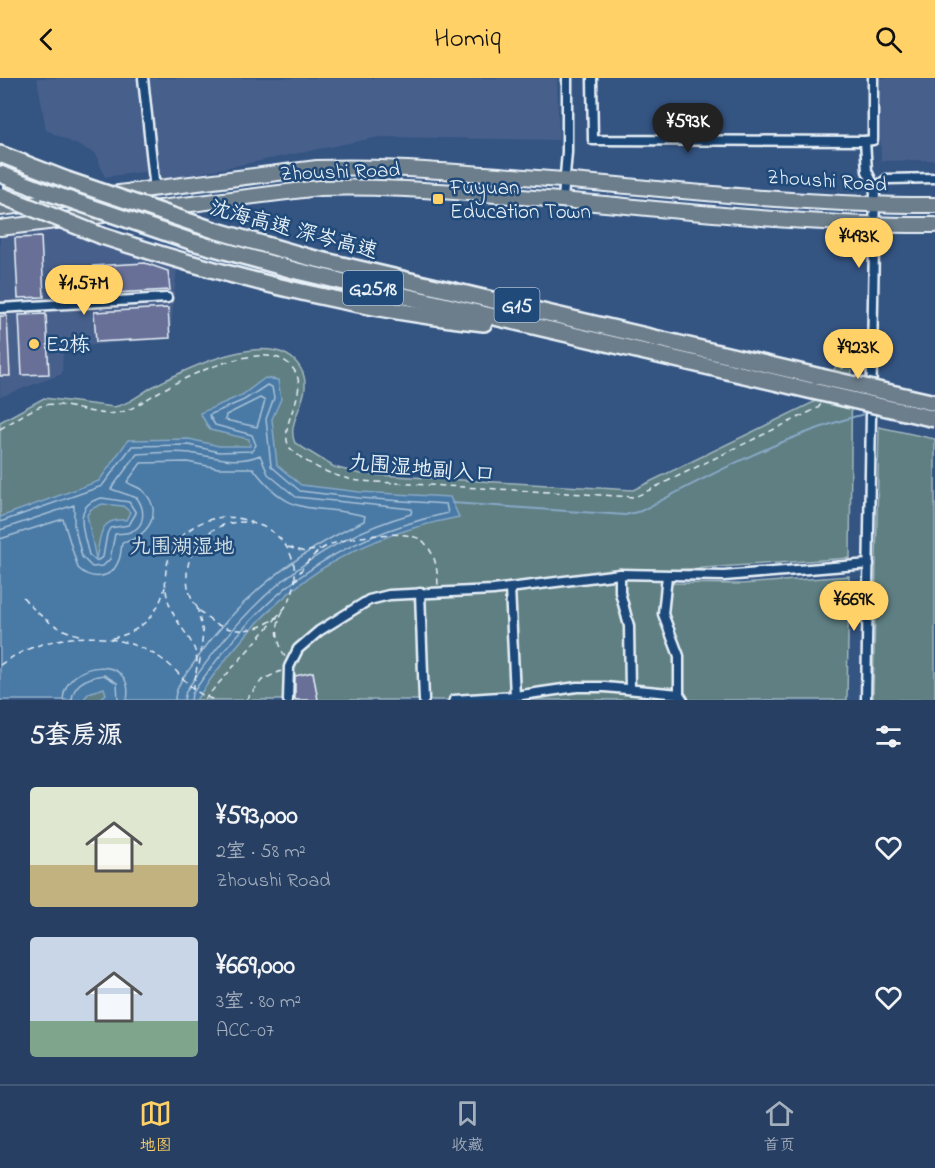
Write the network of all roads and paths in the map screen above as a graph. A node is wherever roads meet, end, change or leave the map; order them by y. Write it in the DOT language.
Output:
graph roads {
  1 [pos="143,78"];
  2 [pos="567,78"];
  3 [pos="592,78"];
  4 [pos="873,78"];
  5 [pos="865,141"];
  6 [pos="0,154"];
  7 [pos="0,174"];
  8 [pos="935,178"];
  9 [pos="565,179"];
  10 [pos="875,188"];
  11 [pos="155,190"];
  12 [pos="0,195"];
  13 [pos="563,199"];
  14 [pos="935,205"];
  15 [pos="873,206"];
  16 [pos="0,208"];
  17 [pos="935,225"];
  18 [pos="872,226"];
  19 [pos="0,228"];
  20 [pos="167,298"];
  21 [pos="0,308"];
  22 [pos="553,331"];
  23 [pos="872,352"];
  24 [pos="841,372"];
  25 [pos="821,396"];
  26 [pos="935,403"];
  27 [pos="935,419"];
  28 [pos="0,429"];
  29 [pos="873,519"];
  30 [pos="255,523"];
  31 [pos="287,547"];
  32 [pos="324,547"];
  33 [pos="869,564"];
  34 [pos="620,574"];
  35 [pos="666,576"];
  36 [pos="295,583"];
  37 [pos="165,586"];
  38 [pos="510,588"];
  39 [pos="438,592"];
  40 [pos="420,593"];
  41 [pos="22,597"];
  42 [pos="195,604"];
  43 [pos="285,608"];
  44 [pos="86,637"];
  45 [pos="101,638"];
  46 [pos="0,665"];
  47 [pos="289,667"];
  48 [pos="196,673"];
  49 [pos="630,689"];
  50 [pos="193,691"];
  51 [pos="515,696"];
  52 [pos="681,697"];
  53 [pos="205,699"];
  54 [pos="216,700"];
  55 [pos="246,700"];
  56 [pos="288,700"];
  57 [pos="424,700"];
  58 [pos="454,700"];
  59 [pos="868,700"];
  1 -- 11 [label="street"];
  2 -- 9 [label="street"];
  3 -- 5 [label="street"];
  4 -- 5 [label="street"];
  5 -- 10 [label="street"];
  6 -- 26 [label="highway, 沈海高速 深岑高速 / G15, bridge"];
  7 -- 22 [label="highway, G2518, bridge"];
  8 -- 10 [label="street"];
  9 -- 11 [label="main road, Zhoushi Road"];
  9 -- 13 [label="street"];
  9 -- 15 [label="main road, Zhoushi Road"];
  10 -- 15 [label="street"];
  11 -- 16 [label="main road, Zhoushi Road"];
  12 -- 22 [label="highway, G15, bridge"];
  13 -- 18 [label="main road, Zhoushi Road"];
  13 -- 19 [label="main road, Zhoushi Road"];
  14 -- 15 [label="main road, Zhoushi Road"];
  15 -- 18 [label="street"];
  17 -- 18 [label="main road, Zhoushi Road"];
  18 -- 23 [label="street"];
  20 -- 21 [label="street"];
  22 -- 25 [label="highway, G15"];
  23 -- 24 [label="path"];
  23 -- 33 [label="street"];
  25 -- 27 [label="highway, G15, bridge"];
  25 -- 28 [label="path, 九围湿地副入口"];
  29 -- 59 [label="street"];
  30 -- 31 [label="path"];
  30 -- 37 [label="path"];
  30 -- 42 [label="path"];
  31 -- 32 [label="path"];
  31 -- 36 [label="path"];
  32 -- 36 [label="path"];
  32 -- 39 [label="path"];
  33 -- 35 [label="street"];
  33 -- 59 [label="street"];
  34 -- 35 [label="street"];
  34 -- 38 [label="street"];
  34 -- 49 [label="street"];
  35 -- 52 [label="street"];
  36 -- 43 [label="path"];
  37 -- 45 [label="path"];
  37 -- 48 [label="path"];
  38 -- 39 [label="street"];
  38 -- 51 [label="street"];
  39 -- 40 [label="street"];
  40 -- 47 [label="street"];
  40 -- 57 [label="street"];
  41 -- 44 [label="path"];
  42 -- 43 [label="path"];
  42 -- 48 [label="path"];
  43 -- 47 [label="path"];
  43 -- 53 [label="path"];
  44 -- 45 [label="path"];
  44 -- 46 [label="path"];
  45 -- 50 [label="path"];
  47 -- 55 [label="path"];
  47 -- 56 [label="street"];
  48 -- 50 [label="path"];
  49 -- 51 [label="street"];
  49 -- 52 [label="street"];
  50 -- 53 [label="path"];
  51 -- 58 [label="street"];
  53 -- 54 [label="path"];
}
